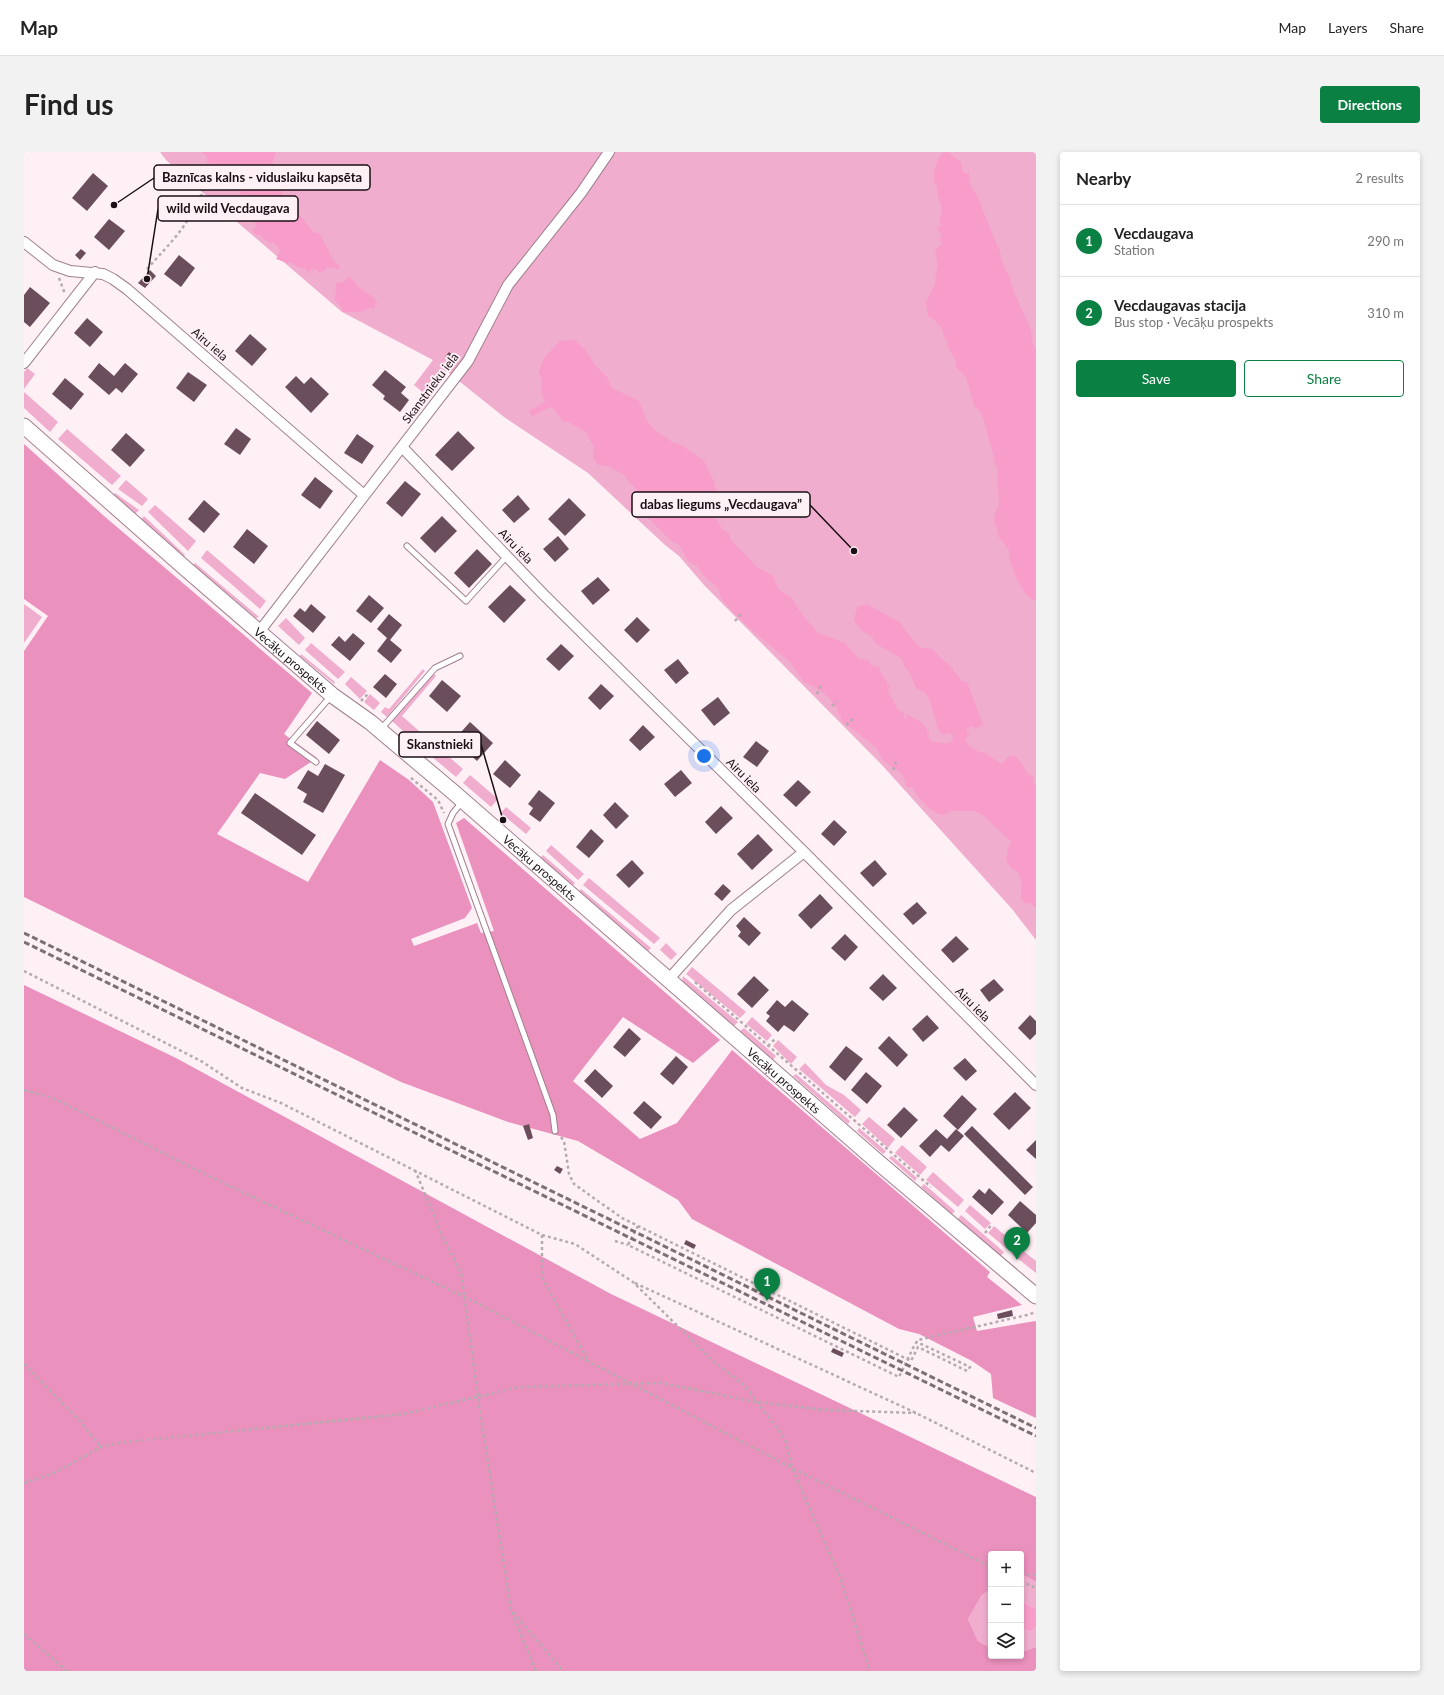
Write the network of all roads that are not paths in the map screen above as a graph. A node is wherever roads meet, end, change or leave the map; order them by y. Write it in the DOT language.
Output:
graph roads {
  1 [pos="609,152"];
  2 [pos="24,242"];
  3 [pos="95,272"];
  4 [pos="24,363"];
  5 [pos="24,426"];
  6 [pos="402,447"];
  7 [pos="364,495"];
  8 [pos="407,546"];
  9 [pos="508,555"];
  10 [pos="259,632"];
  11 [pos="460,656"];
  12 [pos="332,695"];
  13 [pos="380,730"];
  14 [pos="316,762"];
  15 [pos="463,801"];
  16 [pos="804,852"];
  17 [pos="668,980"];
  18 [pos="1036,1085"];
  19 [pos="555,1131"];
  20 [pos="1036,1296"];
  1 -- 6 [label="street, Skanstnieku iela"];
  2 -- 3 [label="street, Airu iela"];
  3 -- 4 [label="street"];
  3 -- 7 [label="street, Airu iela"];
  5 -- 10 [label="main road, Vecāķu prospekts"];
  6 -- 7 [label="street, Skanstnieku iela"];
  6 -- 9 [label="street, Airu iela"];
  7 -- 10 [label="street, Skanstnieku iela"];
  8 -- 9 [label="lane"];
  9 -- 16 [label="street, Airu iela"];
  10 -- 12 [label="main road, Vecāķu prospekts"];
  11 -- 13 [label="lane"];
  12 -- 13 [label="main road, Vecāķu prospekts"];
  12 -- 14 [label="lane"];
  13 -- 15 [label="main road, Vecāķu prospekts"];
  15 -- 17 [label="main road, Vecāķu prospekts"];
  15 -- 19 [label="lane"];
  16 -- 17 [label="street"];
  16 -- 18 [label="street, Airu iela"];
  17 -- 20 [label="main road, Vecāķu prospekts"];
}
